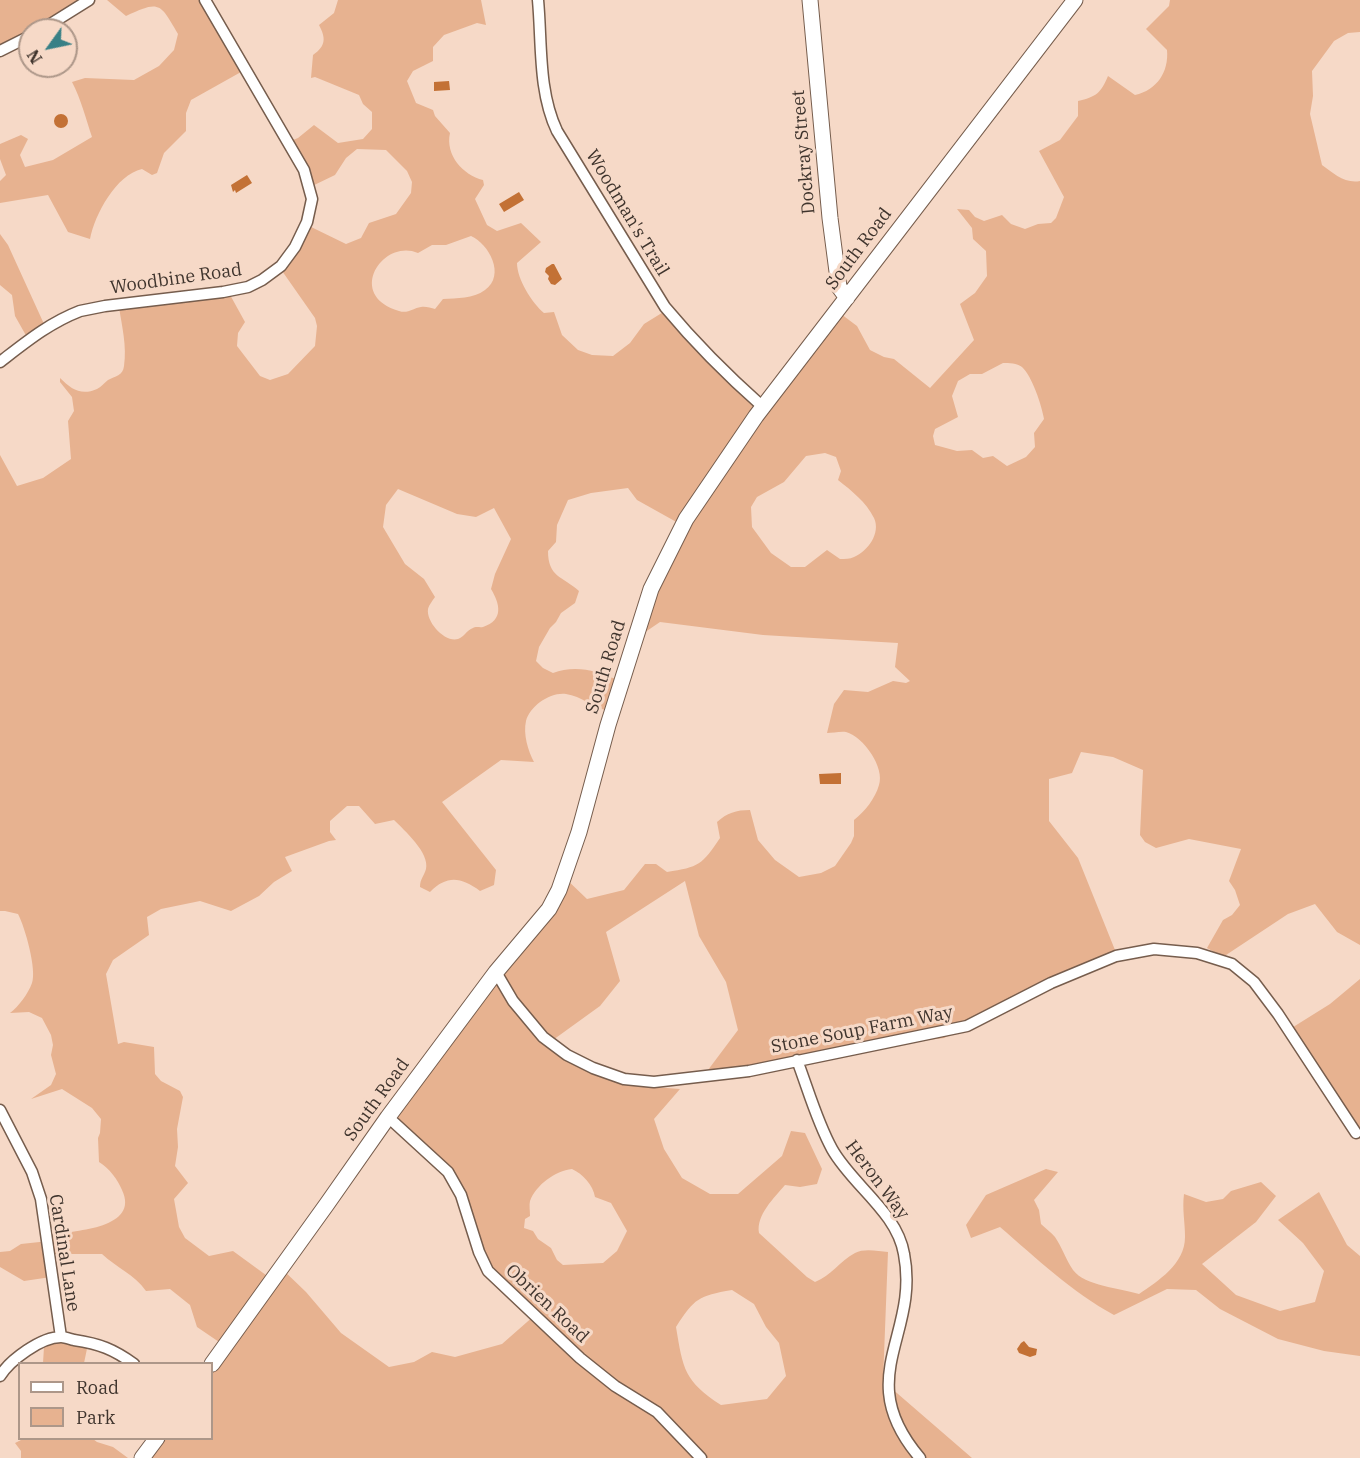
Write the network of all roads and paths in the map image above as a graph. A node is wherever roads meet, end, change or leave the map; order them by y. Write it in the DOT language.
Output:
graph roads {
  1 [pos="89,0"];
  2 [pos="205,0"];
  3 [pos="538,0"];
  4 [pos="810,0"];
  5 [pos="1076,0"];
  6 [pos="60,18"];
  7 [pos="18,42"];
  8 [pos="0,51"];
  9 [pos="847,298"];
  10 [pos="0,362"];
  11 [pos="762,407"];
  12 [pos="496,972"];
  13 [pos="797,1060"];
  14 [pos="0,1110"];
  15 [pos="388,1117"];
  16 [pos="1356,1133"];
  17 [pos="61,1337"];
  18 [pos="131,1362"];
  19 [pos="213,1363"];
  20 [pos="0,1376"];
  21 [pos="156,1440"];
  22 [pos="142,1458"];
  23 [pos="701,1458"];
  24 [pos="920,1458"];
  1 -- 6 [label="street"];
  2 -- 10 [label="street, Woodbine Road"];
  3 -- 11 [label="street, Woodman's Trail"];
  4 -- 9 [label="street, Dockray Street"];
  5 -- 9 [label="street, South Road"];
  7 -- 8 [label="street"];
  9 -- 11 [label="street, South Road"];
  11 -- 12 [label="street, South Road"];
  12 -- 13 [label="street, Stone Soup Farm Way"];
  12 -- 15 [label="street, South Road"];
  13 -- 16 [label="street, Stone Soup Farm Way"];
  13 -- 24 [label="street, Heron Way"];
  14 -- 17 [label="street, Cardinal Lane"];
  15 -- 19 [label="street, South Road"];
  15 -- 23 [label="street, Obrien Road"];
  17 -- 18 [label="street"];
  17 -- 20 [label="street"];
  21 -- 22 [label="street"];
}
